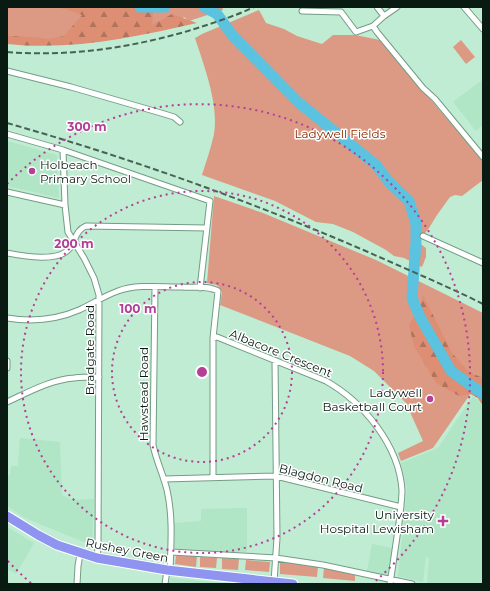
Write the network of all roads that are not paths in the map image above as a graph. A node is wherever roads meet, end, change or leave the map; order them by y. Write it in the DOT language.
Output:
graph roads {
  1 [pos="377,7"];
  2 [pos="397,7"];
  3 [pos="464,7"];
  4 [pos="302,11"];
  5 [pos="384,16"];
  6 [pos="373,26"];
  7 [pos="483,29"];
  8 [pos="7,71"];
  9 [pos="180,122"];
  10 [pos="7,134"];
  11 [pos="63,150"];
  12 [pos="483,157"];
  13 [pos="7,192"];
  14 [pos="65,205"];
  15 [pos="207,228"];
  16 [pos="423,236"];
  17 [pos="73,241"];
  18 [pos="7,253"];
  19 [pos="483,263"];
  20 [pos="154,287"];
  21 [pos="200,288"];
  22 [pos="99,299"];
  23 [pos="7,318"];
  24 [pos="213,338"];
  25 [pos="7,361"];
  26 [pos="275,361"];
  27 [pos="7,368"];
  28 [pos="99,377"];
  29 [pos="7,402"];
  30 [pos="276,476"];
  31 [pos="213,477"];
  32 [pos="164,479"];
  33 [pos="401,507"];
  34 [pos="7,516"];
  35 [pos="171,552"];
  36 [pos="80,554"];
  37 [pos="96,558"];
  38 [pos="276,558"];
  39 [pos="168,571"];
  40 [pos="250,582"];
  41 [pos="274,582"];
  42 [pos="391,582"];
  43 [pos="77,584"];
  44 [pos="165,584"];
  45 [pos="294,584"];
  46 [pos="412,584"];
  1 -- 5 [label="street"];
  2 -- 5 [label="street"];
  3 -- 7 [label="street"];
  4 -- 6 [label="street"];
  5 -- 6 [label="street"];
  6 -- 12 [label="street"];
  8 -- 9 [label="street"];
  10 -- 11 [label="street"];
  11 -- 14 [label="street, Bradgate Road"];
  11 -- 15 [label="street"];
  13 -- 14 [label="street"];
  14 -- 17 [label="street, Bradgate Road"];
  15 -- 17 [label="street"];
  15 -- 21 [label="street"];
  16 -- 19 [label="street"];
  17 -- 18 [label="street"];
  17 -- 22 [label="street, Bradgate Road"];
  20 -- 21 [label="street"];
  20 -- 22 [label="street"];
  20 -- 32 [label="street, Hawstead Road"];
  21 -- 24 [label="street"];
  22 -- 23 [label="street"];
  22 -- 28 [label="street, Bradgate Road"];
  24 -- 26 [label="street, Albacore Crescent"];
  24 -- 31 [label="street"];
  25 -- 27 [label="street"];
  26 -- 30 [label="street"];
  26 -- 33 [label="street, Albacore Crescent"];
  28 -- 29 [label="street"];
  28 -- 37 [label="street, Bradgate Road"];
  30 -- 31 [label="street, Blagdon Road"];
  30 -- 33 [label="street, Blagdon Road"];
  30 -- 38 [label="street"];
  31 -- 32 [label="street, Blagdon Road"];
  32 -- 35 [label="street, Hawstead Road"];
  33 -- 42 [label="street, Albacore Crescent"];
  34 -- 36 [label="highway, Rushey Green"];
  35 -- 38 [label="street, Rushey Green"];
  35 -- 39 [label="street, Hawstead Road"];
  36 -- 37 [label="highway, Rushey Green"];
  36 -- 43 [label="street"];
  37 -- 39 [label="highway, Rushey Green"];
  38 -- 41 [label="street"];
  38 -- 42 [label="street, Rushey Green"];
  39 -- 40 [label="highway, Rushey Green"];
  39 -- 44 [label="street, Hawstead Road"];
  40 -- 41 [label="highway, Rushey Green"];
  41 -- 45 [label="highway, Rushey Green"];
  42 -- 46 [label="street, Rushey Green"];
}
